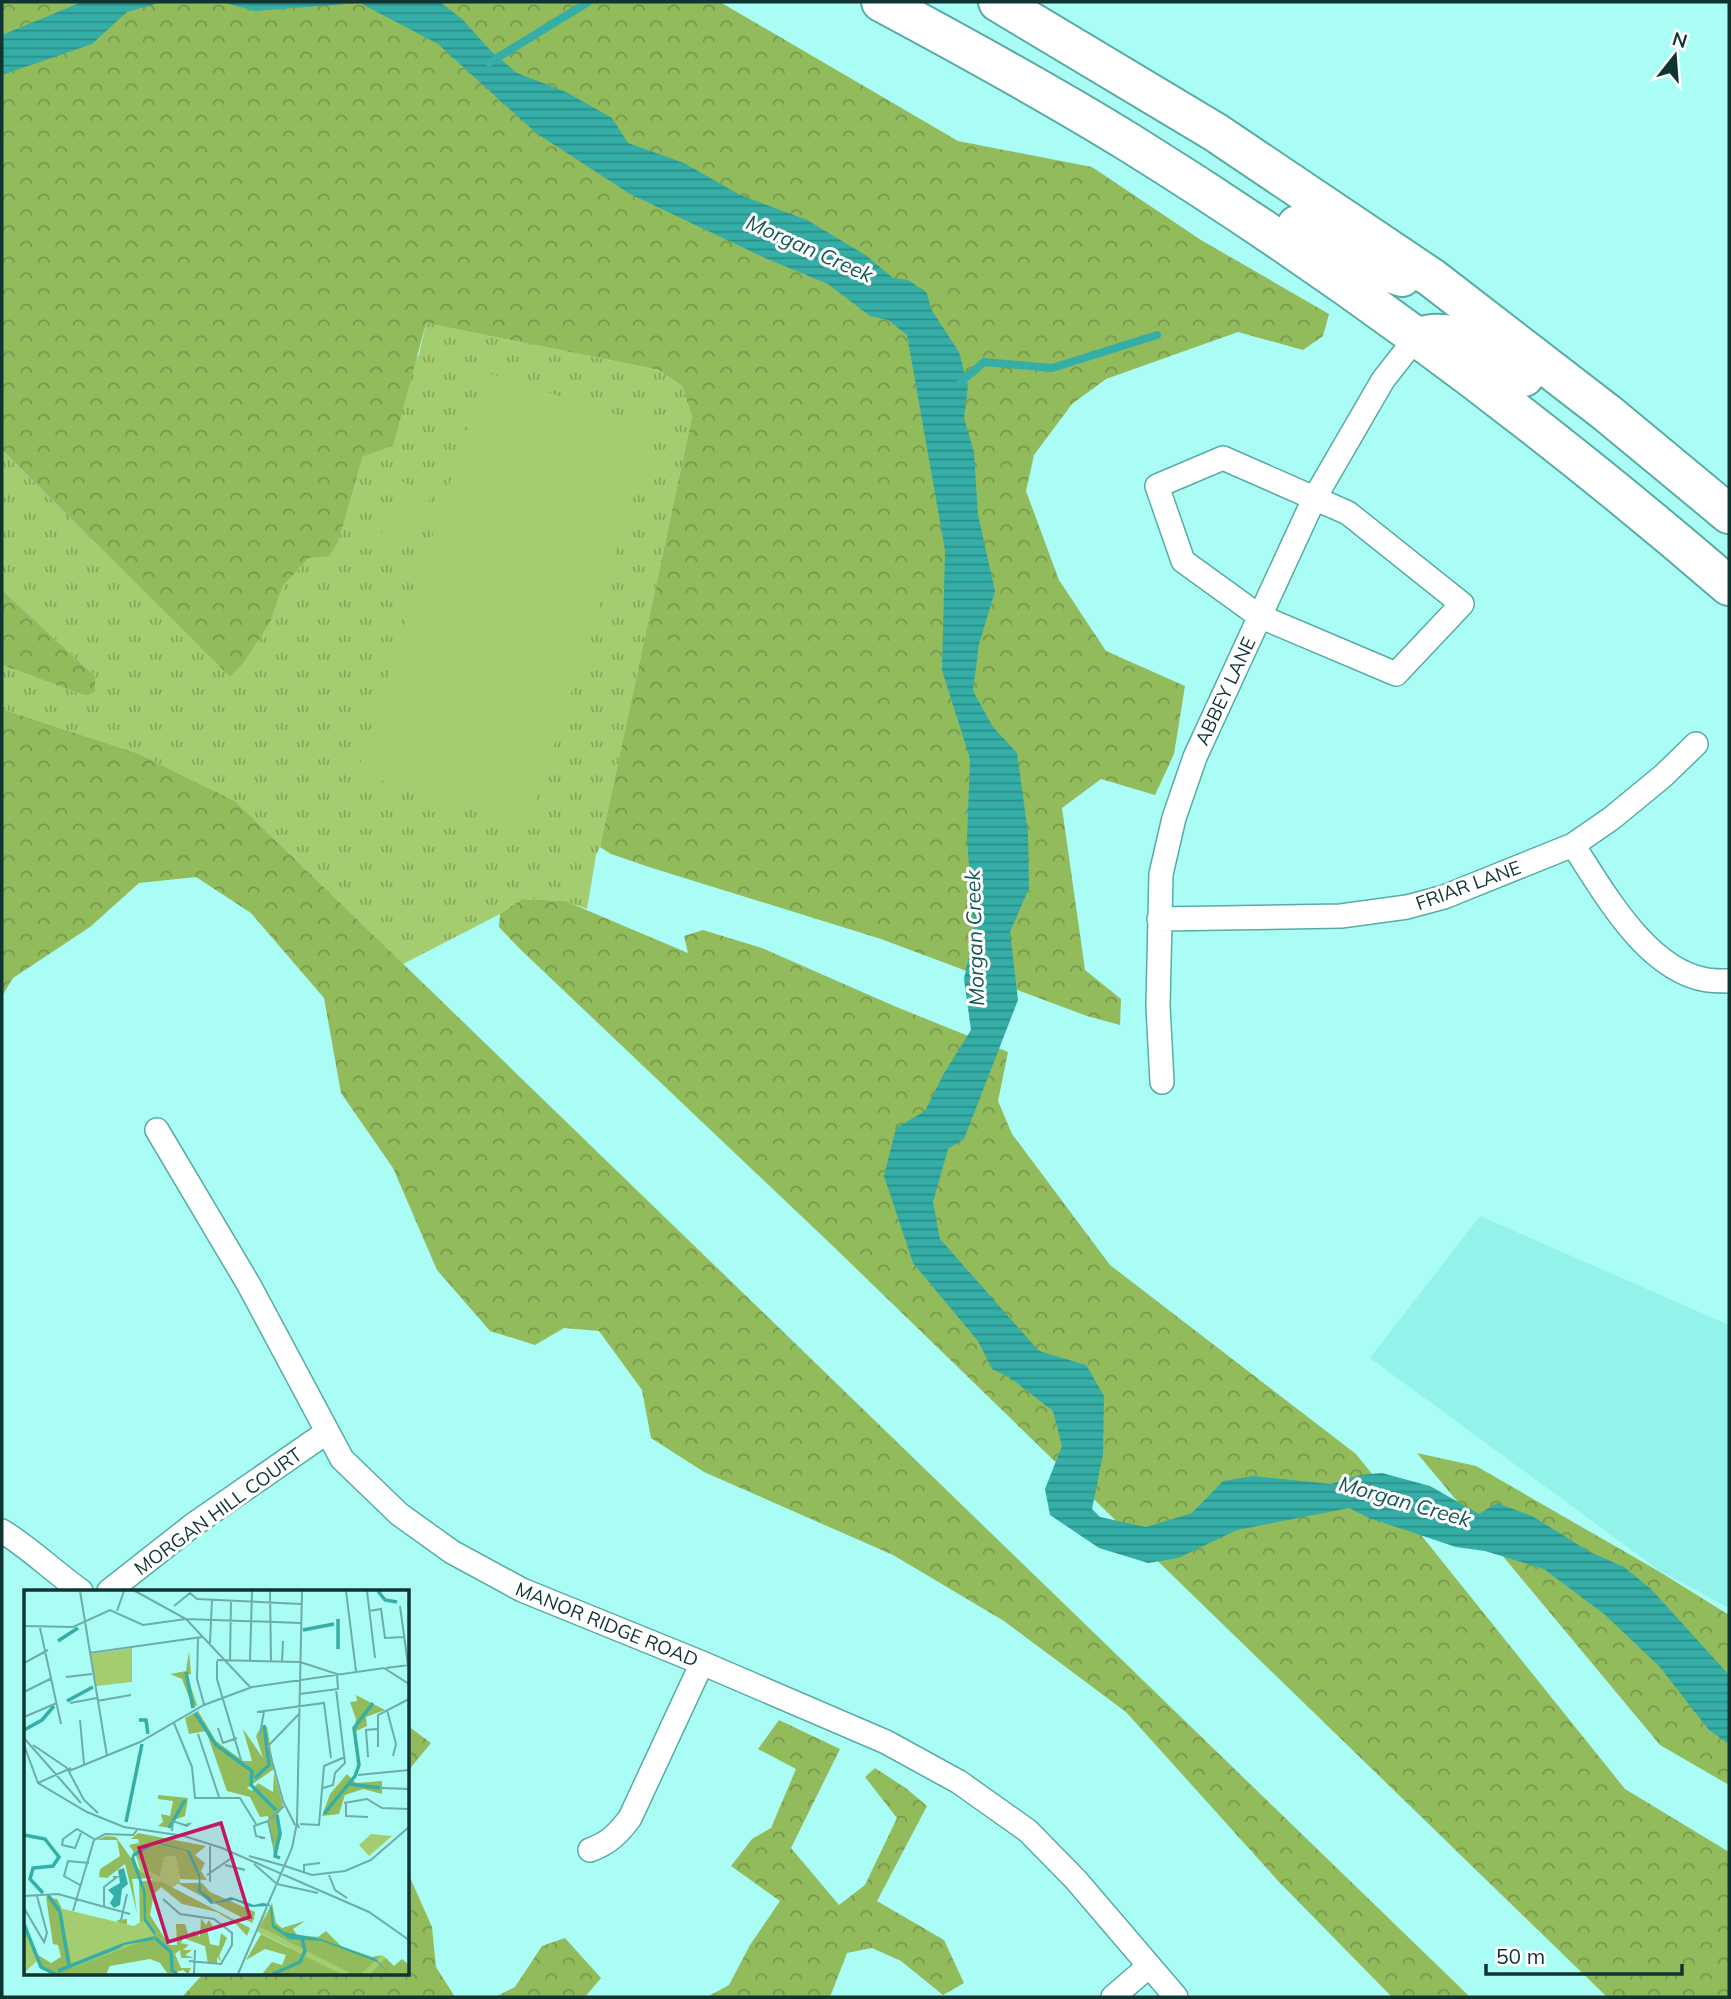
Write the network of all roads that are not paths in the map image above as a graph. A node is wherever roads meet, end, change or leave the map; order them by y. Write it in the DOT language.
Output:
graph roads {
  1 [pos="881,2"];
  2 [pos="998,2"];
  3 [pos="1051,96"];
  4 [pos="1432,278"];
  5 [pos="1416,338"];
  6 [pos="1678,471"];
  7 [pos="1314,499"];
  8 [pos="1729,514"];
  9 [pos="1729,586"];
  10 [pos="1259,617"];
  11 [pos="1696,744"];
  12 [pos="1573,845"];
  13 [pos="1159,919"];
  14 [pos="1729,981"];
  15 [pos="1162,1082"];
  16 [pos="157,1130"];
  17 [pos="327,1432"];
  18 [pos="2,1531"];
  19 [pos="80,1590"];
  20 [pos="110,1590"];
  21 [pos="702,1663"];
  22 [pos="590,1850"];
  23 [pos="1149,1966"];
  24 [pos="1113,1997"];
  25 [pos="1176,1997"];
  1 -- 3 [label="highway"];
  2 -- 4 [label="highway"];
  3 -- 4 [label="highway"];
  3 -- 5 [label="highway"];
  4 -- 6 [label="highway"];
  5 -- 6 [label="highway"];
  5 -- 7 [label="street, ABBEY LANE"];
  5 -- 9 [label="highway"];
  6 -- 8 [label="highway"];
  7 -- 10 [label="street, ABBEY LANE"];
  7 -- 10 [label="street"];
  7 -- 10 [label="street"];
  10 -- 13 [label="street, ABBEY LANE"];
  11 -- 12 [label="street, FRIAR LANE"];
  12 -- 13 [label="street, FRIAR LANE"];
  12 -- 14 [label="street"];
  13 -- 15 [label="street, ABBEY LANE"];
  16 -- 17 [label="street, MANOR RIDGE ROAD"];
  17 -- 20 [label="street, MORGAN HILL COURT"];
  17 -- 21 [label="street, MANOR RIDGE ROAD"];
  18 -- 19 [label="street"];
  21 -- 22 [label="street"];
  21 -- 23 [label="street, MANOR RIDGE ROAD"];
  23 -- 24 [label="street"];
  23 -- 25 [label="street, MANOR RIDGE ROAD"];
}
